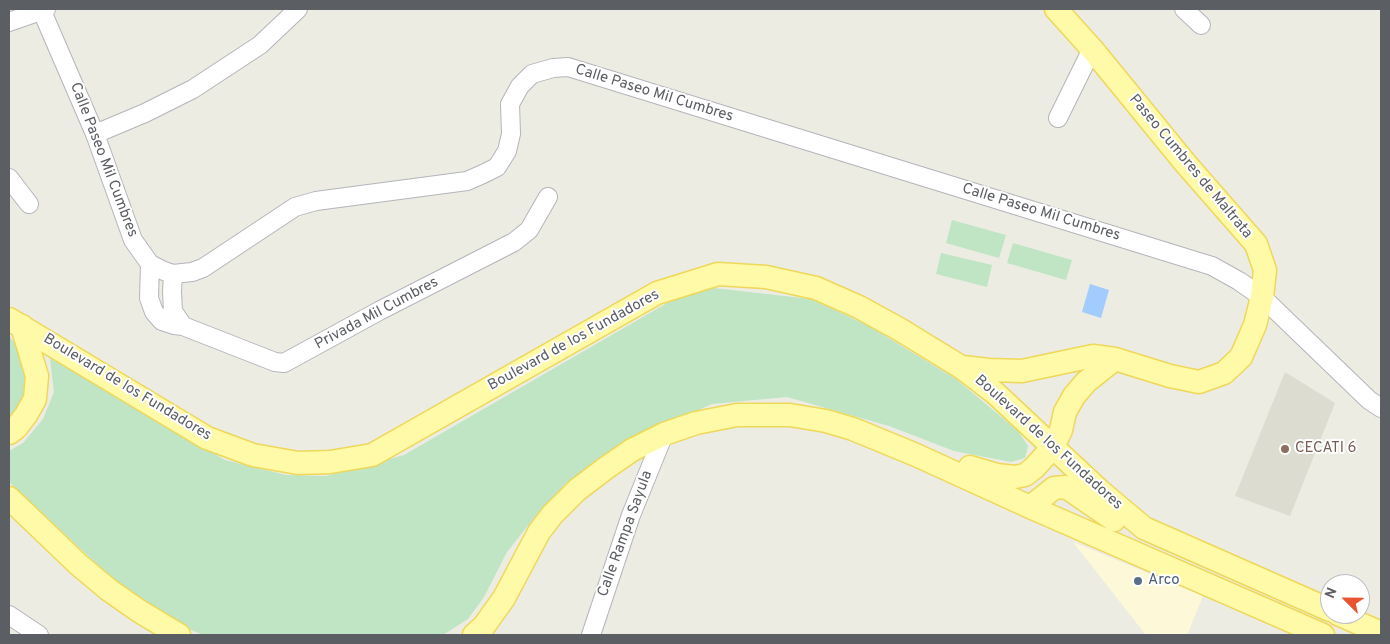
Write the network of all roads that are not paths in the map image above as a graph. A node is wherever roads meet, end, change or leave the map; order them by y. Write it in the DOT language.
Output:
graph roads {
  1 [pos="43,9"];
  2 [pos="298,9"];
  3 [pos="1056,9"];
  4 [pos="1184,9"];
  5 [pos="9,22"];
  6 [pos="1201,25"];
  7 [pos="1092,49"];
  8 [pos="1058,118"];
  9 [pos="95,134"];
  10 [pos="9,178"];
  11 [pos="548,197"];
  12 [pos="29,204"];
  13 [pos="150,264"];
  14 [pos="173,274"];
  15 [pos="1262,297"];
  16 [pos="15,322"];
  17 [pos="183,326"];
  18 [pos="1115,359"];
  19 [pos="961,366"];
  20 [pos="1381,408"];
  21 [pos="9,433"];
  22 [pos="664,434"];
  23 [pos="1053,447"];
  24 [pos="916,455"];
  25 [pos="9,498"];
  26 [pos="1030,507"];
  27 [pos="1144,528"];
  28 [pos="1320,606"];
  29 [pos="9,615"];
  30 [pos="1361,624"];
  31 [pos="1381,633"];
  32 [pos="39,635"];
  33 [pos="179,635"];
  34 [pos="474,635"];
  35 [pos="591,635"];
  36 [pos="1323,635"];
  1 -- 5 [label="street"];
  1 -- 9 [label="street, Calle Paseo Mil Cumbres"];
  2 -- 9 [label="street"];
  3 -- 7 [label="main road, Paseo Cumbres de Maltrata"];
  4 -- 6 [label="street"];
  7 -- 8 [label="street"];
  7 -- 15 [label="main road, Paseo Cumbres de Maltrata"];
  9 -- 13 [label="street, Calle Paseo Mil Cumbres"];
  10 -- 12 [label="street"];
  11 -- 17 [label="street, Privada Mil Cumbres"];
  13 -- 14 [label="street"];
  13 -- 17 [label="street, Privada Mil Cumbres"];
  14 -- 15 [label="street, Calle Paseo Mil Cumbres"];
  14 -- 17 [label="street"];
  15 -- 18 [label="main road, Paseo Cumbres de Maltrata"];
  15 -- 20 [label="street, Calle Paseo Mil Cumbres"];
  16 -- 19 [label="main road, Boulevard de los Fundadores"];
  16 -- 21 [label="main road"];
  18 -- 19 [label="main road, Paseo Cumbres de Maltrata"];
  18 -- 23 [label="main road"];
  19 -- 23 [label="main road, Boulevard de los Fundadores"];
  22 -- 24 [label="main road"];
  22 -- 34 [label="main road"];
  22 -- 35 [label="street, Calle Rampa Sayula"];
  23 -- 24 [label="main road"];
  23 -- 27 [label="main road, Boulevard de los Fundadores"];
  24 -- 26 [label="main road"];
  25 -- 33 [label="main road"];
  26 -- 27 [label="main road"];
  26 -- 36 [label="main road"];
  27 -- 28 [label="main road, Boulevard de los Fundadores"];
  29 -- 32 [label="street"];
  30 -- 31 [label="main road"];
}
